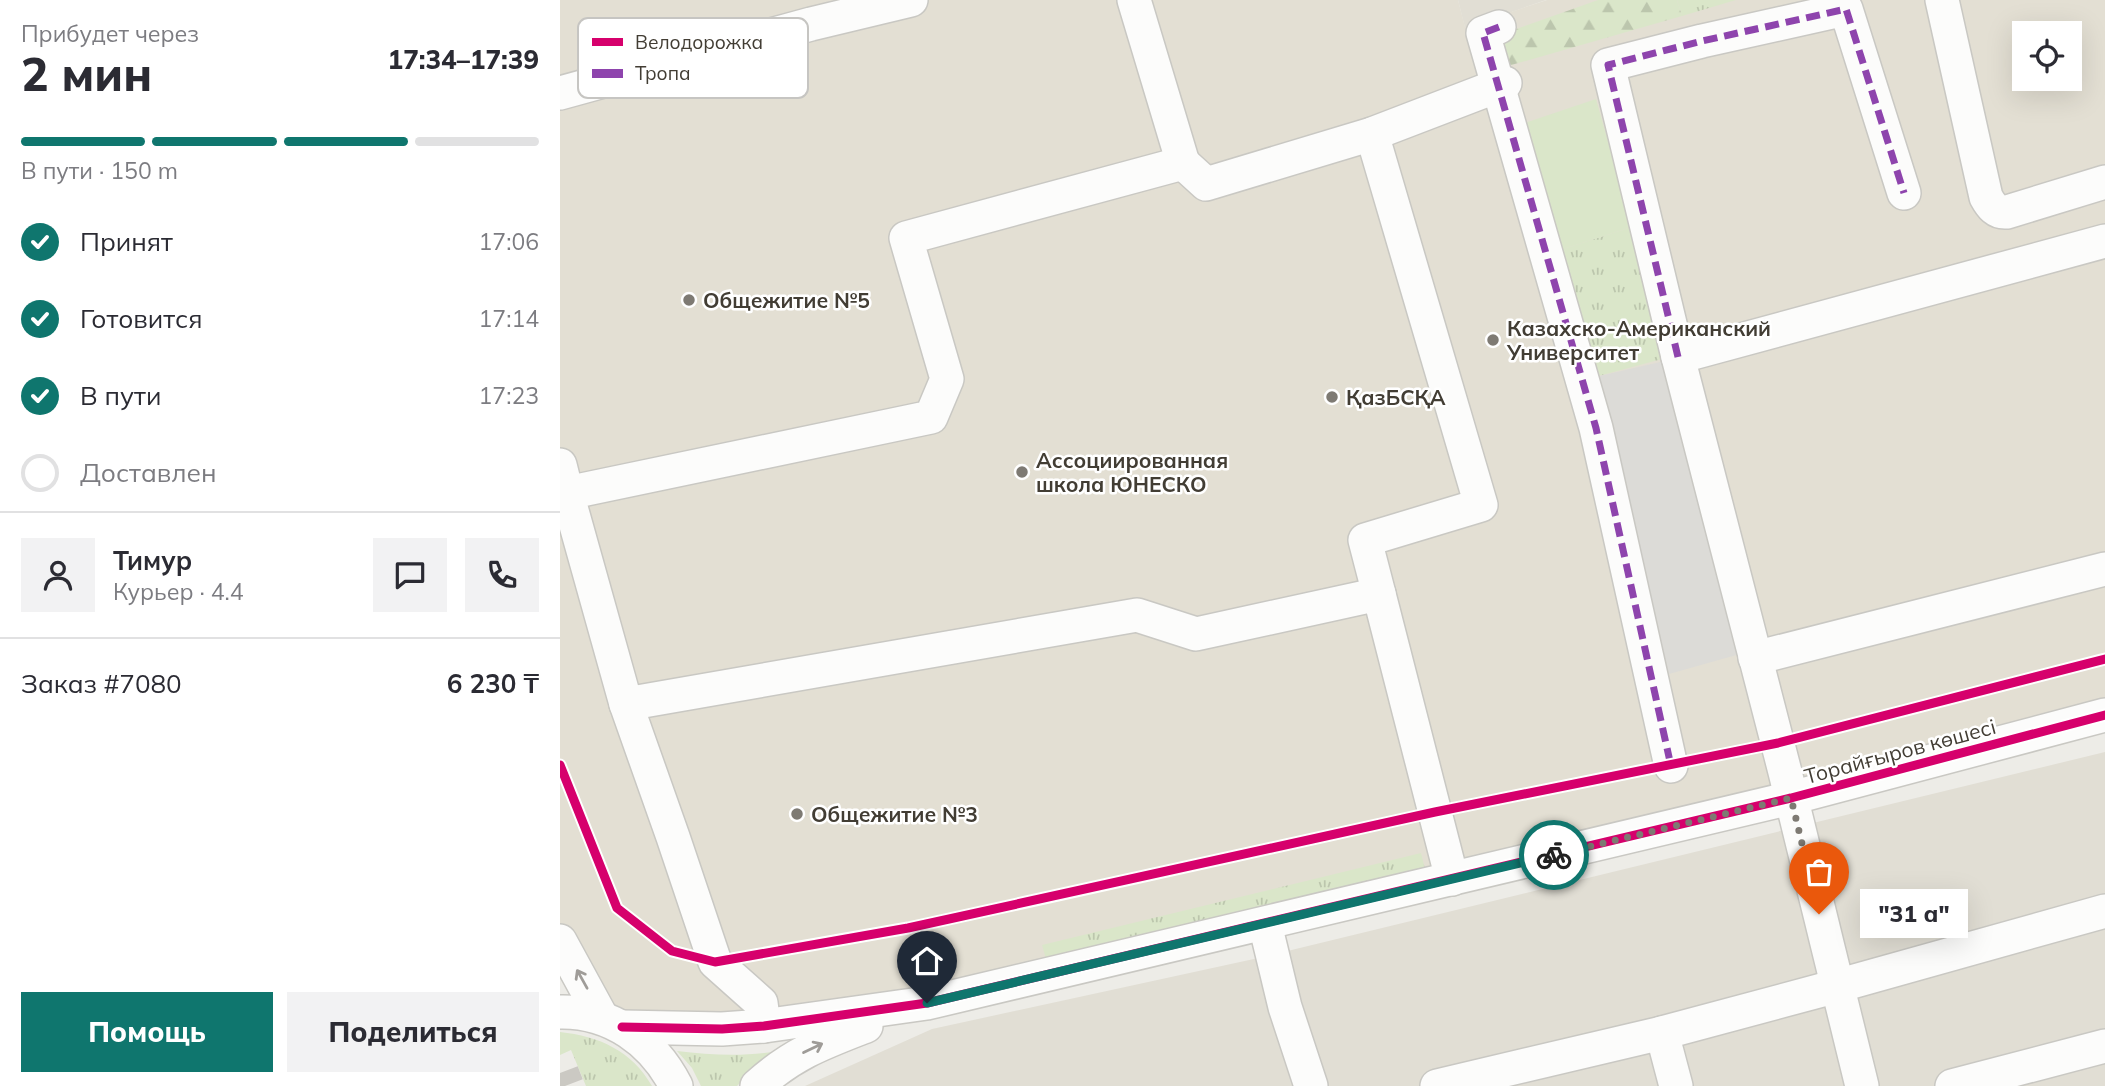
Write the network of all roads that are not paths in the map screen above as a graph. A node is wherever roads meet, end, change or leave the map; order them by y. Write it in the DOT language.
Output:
graph roads {
  1 [pos="911,0"];
  2 [pos="1134,0"];
  3 [pos="1942,0"];
  4 [pos="808,12"];
  5 [pos="790,18"];
  6 [pos="1499,27"];
  7 [pos="1502,84"];
  8 [pos="578,87"];
  9 [pos="560,93"];
  10 [pos="1372,134"];
  11 [pos="1183,163"];
  12 [pos="2105,182"];
  13 [pos="1904,193"];
  14 [pos="2105,241"];
  15 [pos="1678,357"];
  16 [pos="564,479"];
  17 [pos="2105,569"];
  18 [pos="1379,594"];
  19 [pos="1755,658"];
  20 [pos="626,705"];
  21 [pos="2105,715"];
  22 [pos="1671,766"];
  23 [pos="1791,798"];
  24 [pos="1452,879"];
  25 [pos="2105,911"];
  26 [pos="1265,924"];
  27 [pos="560,941"];
  28 [pos="1837,986"];
  29 [pos="927,1003"];
  30 [pos="560,1012"];
  31 [pos="612,1022"];
  32 [pos="764,1026"];
  33 [pos="1662,1033"];
  34 [pos="2105,1046"];
  35 [pos="676,1086"];
  36 [pos="757,1086"];
  37 [pos="1311,1086"];
  38 [pos="1437,1086"];
  39 [pos="1676,1086"];
  40 [pos="1862,1086"];
  41 [pos="1952,1086"];
  1 -- 4 [label="street"];
  2 -- 11 [label="street"];
  3 -- 12 [label="street"];
  4 -- 5 [label="street"];
  6 -- 7 [label="street"];
  7 -- 10 [label="street"];
  7 -- 22 [label="street"];
  8 -- 9 [label="street"];
  10 -- 11 [label="street"];
  10 -- 18 [label="street"];
  11 -- 16 [label="street"];
  13 -- 15 [label="street"];
  14 -- 15 [label="street"];
  15 -- 19 [label="street"];
  16 -- 20 [label="street"];
  17 -- 19 [label="street"];
  18 -- 20 [label="street"];
  18 -- 24 [label="street"];
  19 -- 23 [label="street"];
  20 -- 32 [label="street"];
  21 -- 23 [label="street, Торайғыров көшесі"];
  23 -- 24 [label="street, Торайғыров көшесі"];
  23 -- 28 [label="street"];
  24 -- 26 [label="street, Торайғыров көшесі"];
  25 -- 28 [label="street"];
  26 -- 29 [label="street, Торайғыров көшесі"];
  26 -- 37 [label="street"];
  31 -- 27 [label="street, one-way"];
  28 -- 33 [label="street"];
  28 -- 40 [label="street"];
  29 -- 32 [label="street"];
  36 -- 29 [label="street, one-way"];
  30 -- 31 [label="street"];
  31 -- 32 [label="street"];
  31 -- 35 [label="street"];
  33 -- 38 [label="street"];
  33 -- 39 [label="street"];
  34 -- 41 [label="street"];
}
